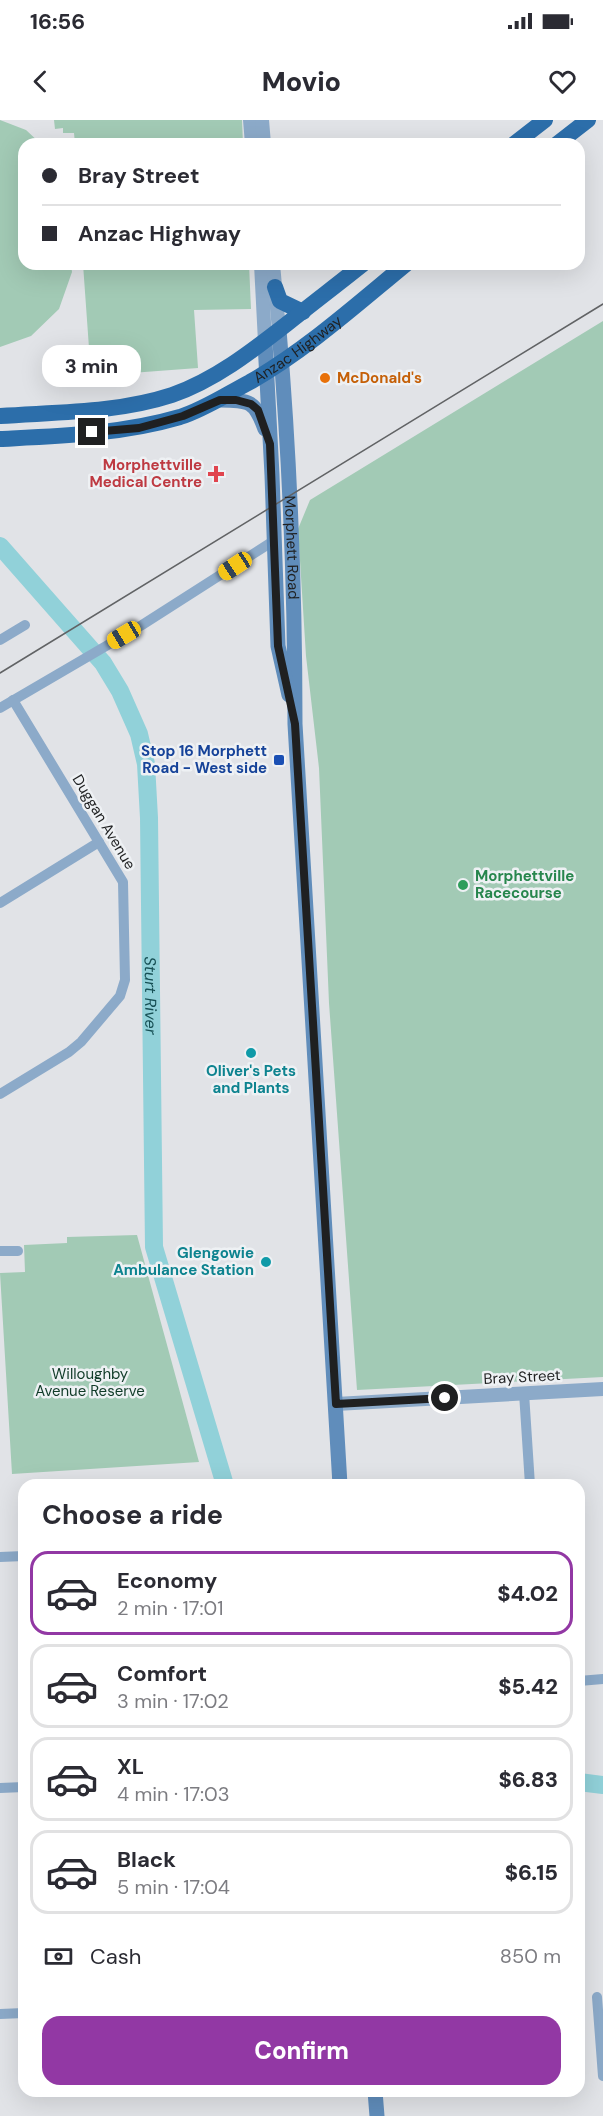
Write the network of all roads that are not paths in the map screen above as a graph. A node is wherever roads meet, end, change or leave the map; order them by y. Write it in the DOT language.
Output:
graph roads {
  1 [pos="250,120"];
  2 [pos="262,120"];
  3 [pos="588,120"];
  4 [pos="535,123"];
  5 [pos="252,138"];
  6 [pos="264,138"];
  7 [pos="520,138"];
  8 [pos="566,138"];
  9 [pos="261,270"];
  10 [pos="274,270"];
  11 [pos="356,270"];
  12 [pos="398,270"];
  13 [pos="275,287"];
  14 [pos="303,312"];
  15 [pos="279,330"];
  16 [pos="265,342"];
  17 [pos="282,362"];
  18 [pos="266,373"];
  19 [pos="220,400"];
  20 [pos="58,412"];
  21 [pos="0,416"];
  22 [pos="61,435"];
  23 [pos="0,439"];
  24 [pos="270,444"];
  25 [pos="275,540"];
  26 [pos="25,625"];
  27 [pos="0,640"];
  28 [pos="13,700"];
  29 [pos="0,708"];
  30 [pos="295,724"];
  31 [pos="99,842"];
  32 [pos="0,903"];
  33 [pos="0,1094"];
  34 [pos="0,1251"];
  35 [pos="18,1251"];
  36 [pos="603,1389"];
  37 [pos="524,1393"];
  38 [pos="336,1404"];
  39 [pos="340,1479"];
  40 [pos="530,1479"];
  41 [pos="18,1556"];
  42 [pos="0,1557"];
  43 [pos="603,1679"];
  44 [pos="585,1680"];
  45 [pos="18,1787"];
  46 [pos="0,1788"];
  47 [pos="597,1997"];
  48 [pos="18,2013"];
  49 [pos="0,2014"];
  50 [pos="603,2076"];
  51 [pos="375,2097"];
  52 [pos="377,2116"];
  1 -- 5 [label="street"];
  2 -- 6 [label="street"];
  3 -- 8 [label="highway"];
  4 -- 7 [label="highway"];
  9 -- 16 [label="street, Morphett Road"];
  10 -- 13 [label="street, Morphett Road"];
  11 -- 14 [label="highway, Anzac Highway"];
  12 -- 17 [label="highway, Anzac Highway"];
  13 -- 14 [label="highway"];
  13 -- 15 [label="street, Morphett Road"];
  14 -- 15 [label="highway, Anzac Highway"];
  15 -- 16 [label="highway, Anzac Highway"];
  15 -- 17 [label="main road, Morphett Road"];
  16 -- 18 [label="main road, Morphett Road"];
  16 -- 20 [label="highway, Anzac Highway"];
  17 -- 18 [label="highway, Anzac Highway"];
  17 -- 30 [label="main road, Morphett Road"];
  18 -- 19 [label="highway, Anzac Highway"];
  18 -- 24 [label="main road, Morphett Road"];
  19 -- 22 [label="highway, Anzac Highway"];
  19 -- 24 [label="main road"];
  20 -- 21 [label="highway, Anzac Highway"];
  20 -- 22 [label="highway"];
  22 -- 23 [label="highway, Anzac Highway"];
  24 -- 25 [label="main road, Morphett Road"];
  25 -- 28 [label="street"];
  25 -- 30 [label="main road, Morphett Road"];
  26 -- 27 [label="street"];
  28 -- 29 [label="street"];
  28 -- 31 [label="street, Duggan Avenue"];
  30 -- 38 [label="main road, Morphett Road"];
  31 -- 32 [label="street"];
  31 -- 33 [label="street, Duggan Avenue"];
  34 -- 35 [label="street"];
  36 -- 37 [label="street, Bray Street"];
  37 -- 38 [label="street, Bray Street"];
  37 -- 40 [label="street"];
  38 -- 39 [label="main road, Morphett Road"];
  41 -- 42 [label="street"];
  43 -- 44 [label="street"];
  45 -- 46 [label="street"];
  47 -- 50 [label="street"];
  48 -- 49 [label="street"];
  51 -- 52 [label="main road"];
}
